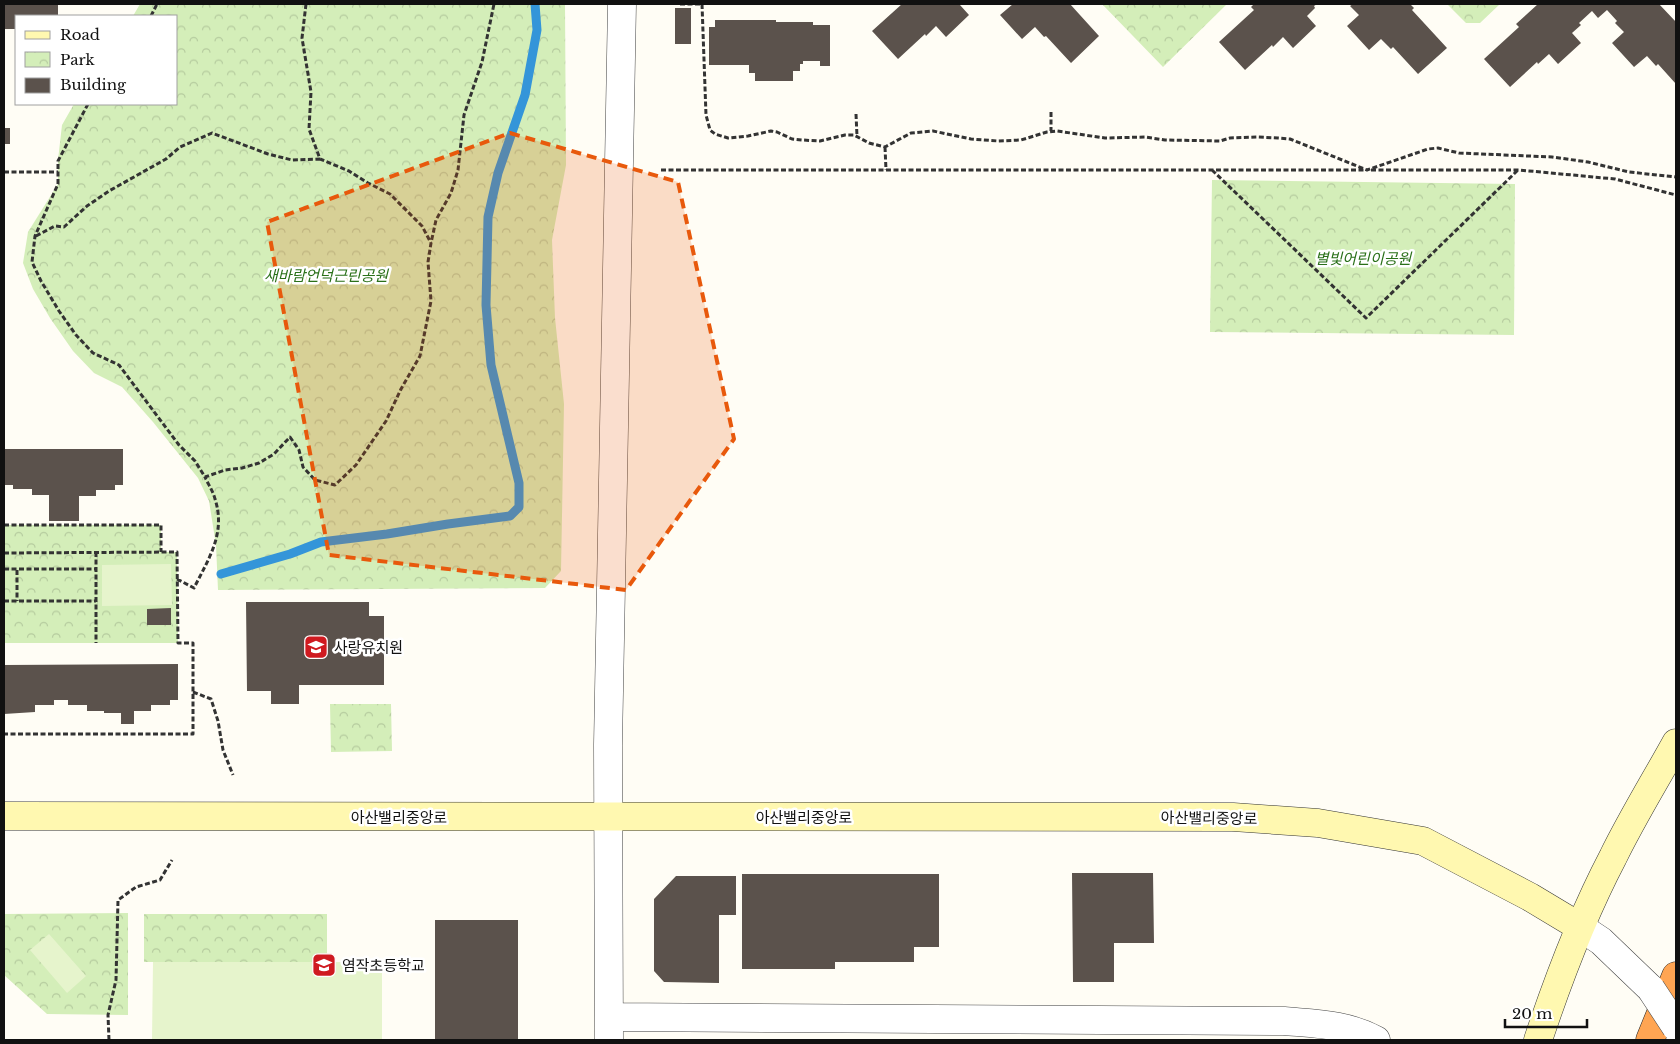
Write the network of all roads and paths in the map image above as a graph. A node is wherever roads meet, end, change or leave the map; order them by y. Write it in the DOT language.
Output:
graph roads {
  1 [pos="306,4"];
  2 [pos="494,4"];
  3 [pos="622,4"];
  4 [pos="680,4"];
  5 [pos="702,4"];
  6 [pos="87,105"];
  7 [pos="1051,112"];
  8 [pos="856,114"];
  9 [pos="1052,131"];
  10 [pos="857,137"];
  11 [pos="885,147"];
  12 [pos="320,159"];
  13 [pos="661,170"];
  14 [pos="886,170"];
  15 [pos="1212,170"];
  16 [pos="1368,170"];
  17 [pos="1519,170"];
  18 [pos="4,172"];
  19 [pos="58,172"];
  20 [pos="1676,177"];
  21 [pos="1676,195"];
  22 [pos="35,236"];
  23 [pos="431,243"];
  24 [pos="204,477"];
  25 [pos="4,525"];
  26 [pos="4,552"];
  27 [pos="96,552"];
  28 [pos="161,552"];
  29 [pos="4,569"];
  30 [pos="17,569"];
  31 [pos="96,569"];
  32 [pos="177,579"];
  33 [pos="4,601"];
  34 [pos="17,601"];
  35 [pos="96,601"];
  36 [pos="96,643"];
  37 [pos="194,692"];
  38 [pos="4,734"];
  39 [pos="1676,743"];
  40 [pos="233,774"];
  41 [pos="4,816"];
  42 [pos="608,817"];
  43 [pos="172,860"];
  44 [pos="1580,926"];
  45 [pos="1676,976"];
  46 [pos="1676,1027"];
  47 [pos="609,1029"];
  48 [pos="109,1040"];
  49 [pos="1376,1040"];
  50 [pos="1538,1040"];
  51 [pos="1650,1040"];
  1 -- 12 [label="path"];
  2 -- 23 [label="path"];
  3 -- 42 [label="street"];
  4 -- 5 [label="path"];
  5 -- 10 [label="path"];
  6 -- 19 [label="path"];
  7 -- 9 [label="path"];
  8 -- 10 [label="path"];
  9 -- 11 [label="path"];
  9 -- 16 [label="path"];
  10 -- 11 [label="path"];
  11 -- 14 [label="path"];
  12 -- 22 [label="path"];
  12 -- 23 [label="path"];
  13 -- 14 [label="path"];
  14 -- 15 [label="path"];
  15 -- 16 [label="path"];
  15 -- 17 [label="path"];
  16 -- 17 [label="path"];
  16 -- 20 [label="path"];
  17 -- 21 [label="path"];
  18 -- 19 [label="path"];
  19 -- 22 [label="path"];
  22 -- 24 [label="path"];
  23 -- 24 [label="path"];
  24 -- 32 [label="path"];
  25 -- 28 [label="path"];
  26 -- 27 [label="path"];
  27 -- 28 [label="path"];
  27 -- 31 [label="path"];
  28 -- 32 [label="path"];
  29 -- 30 [label="path"];
  30 -- 31 [label="path"];
  30 -- 34 [label="path"];
  31 -- 35 [label="path"];
  32 -- 37 [label="path"];
  33 -- 34 [label="path"];
  34 -- 35 [label="path"];
  35 -- 36 [label="path"];
  37 -- 38 [label="path"];
  37 -- 40 [label="path"];
  39 -- 44 [label="street"];
  41 -- 42 [label="street, 아산밸리중앙로"];
  42 -- 44 [label="street, 아산밸리중앙로"];
  42 -- 47 [label="street"];
  43 -- 48 [label="path"];
  44 -- 46 [label="street, bridge"];
  44 -- 50 [label="street"];
  45 -- 51 [label="highway"];
  47 -- 49 [label="street"];
}
